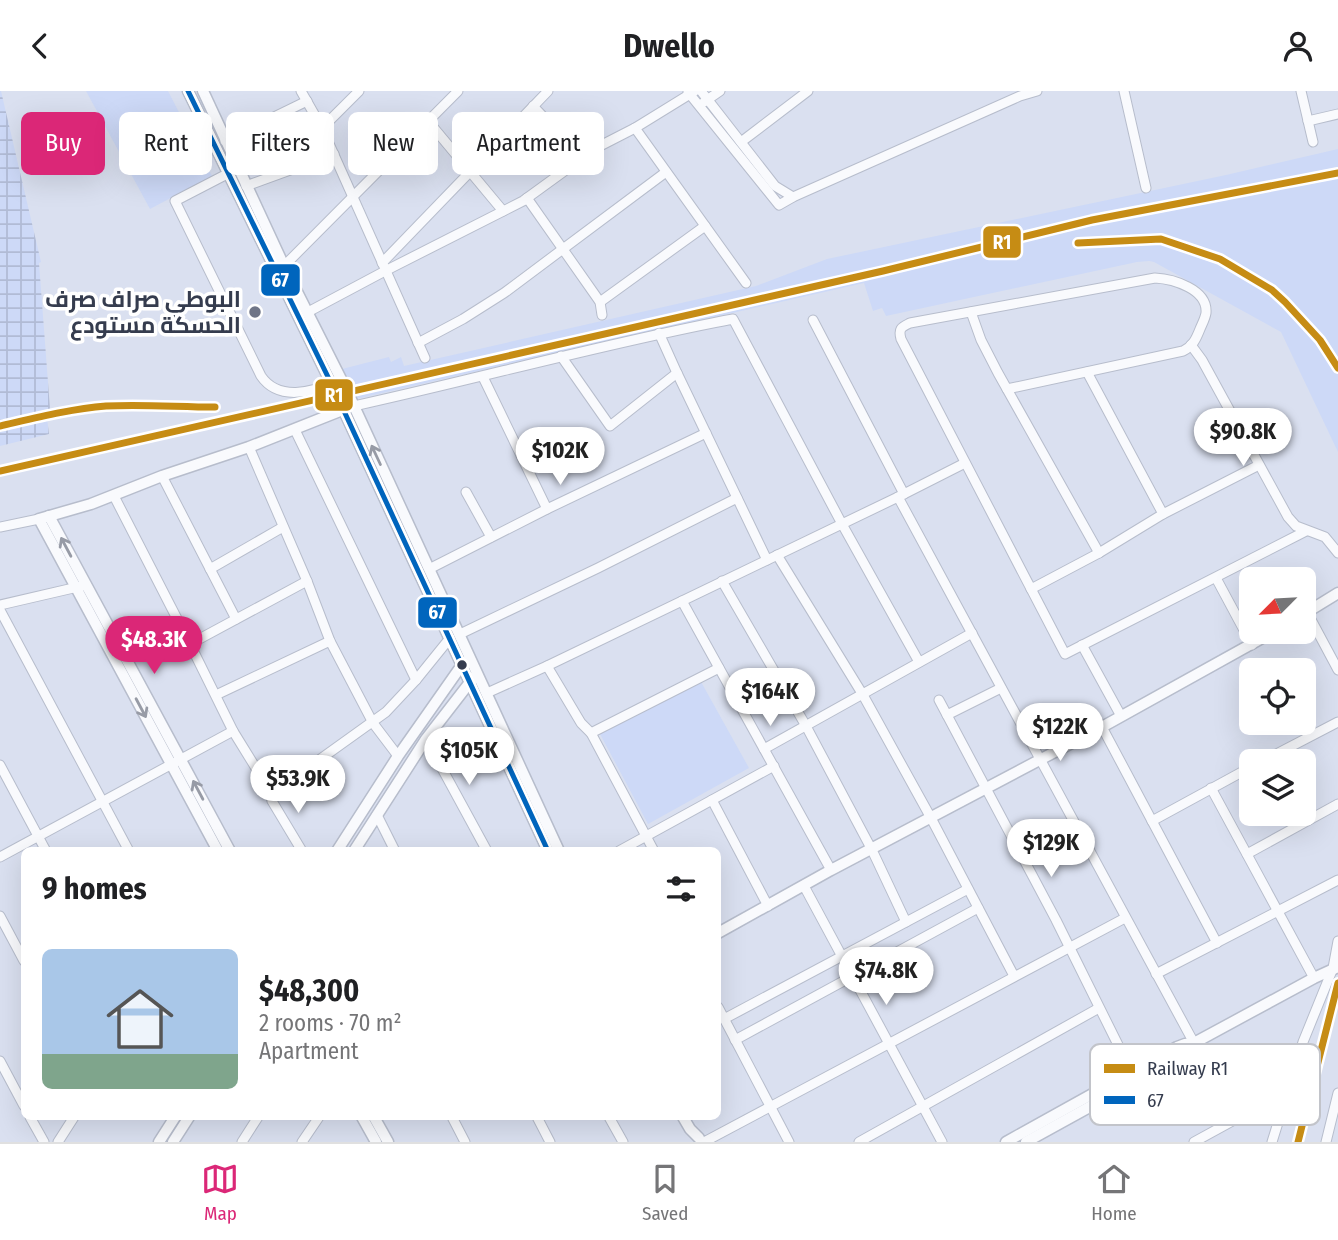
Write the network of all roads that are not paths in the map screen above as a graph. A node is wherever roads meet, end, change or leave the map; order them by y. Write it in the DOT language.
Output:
graph roads {
  1 [pos="188,91"];
  2 [pos="203,91"];
  3 [pos="301,91"];
  4 [pos="359,91"];
  5 [pos="457,91"];
  6 [pos="548,91"];
  7 [pos="701,91"];
  8 [pos="720,91"];
  9 [pos="808,91"];
  10 [pos="1037,91"];
  11 [pos="1124,91"];
  12 [pos="1312,91"];
  13 [pos="690,92"];
  14 [pos="1301,92"];
  15 [pos="708,99"];
  16 [pos="307,101"];
  17 [pos="533,106"];
  18 [pos="699,106"];
  19 [pos="313,112"];
  20 [pos="437,112"];
  21 [pos="527,112"];
  22 [pos="539,112"];
  23 [pos="1338,114"];
  24 [pos="334,116"];
  25 [pos="1308,121"];
  26 [pos="635,128"];
  27 [pos="438,133"];
  28 [pos="225,141"];
  29 [pos="741,142"];
  30 [pos="1313,142"];
  31 [pos="604,144"];
  32 [pos="452,150"];
  33 [pos="334,154"];
  34 [pos="226,167"];
  35 [pos="666,171"];
  36 [pos="226,175"];
  37 [pos="230,175"];
  38 [pos="276,175"];
  39 [pos="374,175"];
  40 [pos="467,175"];
  41 [pos="473,175"];
  42 [pos="559,175"];
  43 [pos="246,186"];
  44 [pos="1146,188"];
  45 [pos="352,197"];
  46 [pos="793,197"];
  47 [pos="527,198"];
  48 [pos="503,211"];
  49 [pos="705,226"];
  50 [pos="564,249"];
  51 [pos="284,266"];
  52 [pos="384,267"];
  53 [pos="746,282"];
  54 [pos="600,302"];
  55 [pos="309,312"];
  56 [pos="971,312"];
  57 [pos="601,315"];
  58 [pos="813,320"];
  59 [pos="659,333"];
  60 [pos="418,342"];
  61 [pos="1191,345"];
  62 [pos="561,356"];
  63 [pos="425,358"];
  64 [pos="1087,372"];
  65 [pos="677,373"];
  66 [pos="483,377"];
  67 [pos="336,381"];
  68 [pos="1007,389"];
  69 [pos="349,408"];
  70 [pos="295,431"];
  71 [pos="706,433"];
  72 [pos="249,447"];
  73 [pos="965,463"];
  74 [pos="1259,465"];
  75 [pos="162,476"];
  76 [pos="466,492"];
  77 [pos="114,496"];
  78 [pos="901,496"];
  79 [pos="737,498"];
  80 [pos="547,509"];
  81 [pos="1163,514"];
  82 [pos="44,517"];
  83 [pos="842,524"];
  84 [pos="0,527"];
  85 [pos="284,527"];
  86 [pos="1306,531"];
  87 [pos="491,537"];
  88 [pos="1099,553"];
  89 [pos="1338,553"];
  90 [pos="777,555"];
  91 [pos="766,560"];
  92 [pos="210,569"];
  93 [pos="429,569"];
  94 [pos="1216,578"];
  95 [pos="307,581"];
  96 [pos="722,581"];
  97 [pos="81,586"];
  98 [pos="1031,589"];
  99 [pos="1338,593"];
  100 [pos="682,601"];
  101 [pos="0,605"];
  102 [pos="1316,606"];
  103 [pos="0,610"];
  104 [pos="236,619"];
  105 [pos="972,632"];
  106 [pos="1316,632"];
  107 [pos="455,636"];
  108 [pos="330,641"];
  109 [pos="190,644"];
  110 [pos="1082,645"];
  111 [pos="1252,645"];
  112 [pos="468,653"];
  113 [pos="919,662"];
  114 [pos="463,664"];
  115 [pos="547,666"];
  116 [pos="719,668"];
  117 [pos="1338,670"];
  118 [pos="474,677"];
  119 [pos="416,680"];
  120 [pos="1001,688"];
  121 [pos="487,693"];
  122 [pos="216,695"];
  123 [pos="863,695"];
  124 [pos="939,700"];
  125 [pos="947,715"];
  126 [pos="1121,716"];
  127 [pos="1338,722"];
  128 [pos="373,723"];
  129 [pos="806,726"];
  130 [pos="1102,727"];
  131 [pos="233,731"];
  132 [pos="591,733"];
  133 [pos="426,739"];
  134 [pos="764,749"];
  135 [pos="1286,749"];
  136 [pos="398,756"];
  137 [pos="1041,759"];
  138 [pos="176,762"];
  139 [pos="0,765"];
  140 [pos="774,766"];
  141 [pos="1239,773"];
  142 [pos="1211,788"];
  143 [pos="986,789"];
  144 [pos="270,791"];
  145 [pos="712,800"];
  146 [pos="103,802"];
  147 [pos="1338,804"];
  148 [pos="377,815"];
  149 [pos="931,818"];
  150 [pos="1152,821"];
  151 [pos="646,835"];
  152 [pos="39,836"];
  153 [pos="44,847"];
  154 [pos="127,847"];
  155 [pos="216,847"];
  156 [pos="228,847"];
  157 [pos="300,847"];
  158 [pos="340,847"];
  159 [pos="357,847"];
  160 [pos="393,847"];
  161 [pos="485,847"];
  162 [pos="546,847"];
  163 [pos="557,847"];
  164 [pos="626,847"];
  165 [pos="652,847"];
  166 [pos="872,850"];
  167 [pos="1247,854"];
  168 [pos="0,857"];
  169 [pos="831,870"];
  170 [pos="1338,880"];
  171 [pos="804,886"];
  172 [pos="968,889"];
  173 [pos="768,906"];
  174 [pos="978,908"];
  175 [pos="1278,912"];
  176 [pos="0,916"];
  177 [pos="1125,918"];
  178 [pos="906,922"];
  179 [pos="721,931"];
  180 [pos="1338,941"];
  181 [pos="1217,943"];
  182 [pos="1068,948"];
  183 [pos="21,955"];
  184 [pos="842,956"];
  185 [pos="1336,966"];
  186 [pos="1156,974"];
  187 [pos="853,975"];
  188 [pos="1014,977"];
  189 [pos="1314,978"];
  190 [pos="1099,1008"];
  191 [pos="721,1014"];
  192 [pos="724,1020"];
  193 [pos="735,1040"];
  194 [pos="889,1043"];
  195 [pos="1194,1043"];
  196 [pos="1117,1044"];
  197 [pos="1185,1044"];
  198 [pos="1303,1044"];
  199 [pos="0,1061"];
  200 [pos="1338,1093"];
  201 [pos="1090,1098"];
  202 [pos="21,1100"];
  203 [pos="1090,1104"];
  204 [pos="770,1107"];
  205 [pos="923,1107"];
  206 [pos="32,1120"];
  207 [pos="72,1120"];
  208 [pos="173,1120"];
  209 [pos="187,1120"];
  210 [pos="256,1120"];
  211 [pos="317,1120"];
  212 [pos="364,1120"];
  213 [pos="376,1120"];
  214 [pos="454,1120"];
  215 [pos="539,1120"];
  216 [pos="611,1120"];
  217 [pos="685,1120"];
  218 [pos="693,1120"];
  219 [pos="1225,1125"];
  220 [pos="1278,1125"];
  221 [pos="1023,1139"];
  222 [pos="699,1141"];
  223 [pos="44,1142"];
  224 [pos="58,1142"];
  225 [pos="159,1142"];
  226 [pos="173,1142"];
  227 [pos="242,1142"];
  228 [pos="302,1142"];
  229 [pos="376,1142"];
  230 [pos="388,1142"];
  231 [pos="465,1142"];
  232 [pos="550,1142"];
  233 [pos="623,1142"];
  234 [pos="789,1142"];
  235 [pos="859,1142"];
  236 [pos="942,1142"];
  237 [pos="1006,1142"];
  238 [pos="1194,1142"];
  239 [pos="1272,1142"];
  240 [pos="1326,1142"];
  1 -- 34 [label="street"];
  2 -- 28 [label="street"];
  3 -- 16 [label="street"];
  4 -- 24 [label="street"];
  5 -- 20 [label="street"];
  6 -- 17 [label="street"];
  7 -- 15 [label="street"];
  8 -- 15 [label="street"];
  9 -- 29 [label="street"];
  10 -- 46 [label="street"];
  11 -- 44 [label="street"];
  12 -- 14 [label="street"];
  13 -- 18 [label="street"];
  13 -- 26 [label="street"];
  14 -- 25 [label="street"];
  15 -- 18 [label="street"];
  15 -- 29 [label="street"];
  16 -- 19 [label="street"];
  16 -- 28 [label="street"];
  17 -- 21 [label="street"];
  17 -- 22 [label="street"];
  18 -- 46 [label="street"];
  23 -- 25 [label="street"];
  25 -- 30 [label="street"];
  26 -- 31 [label="street"];
  26 -- 35 [label="street"];
  27 -- 32 [label="street"];
  28 -- 43 [label="street"];
  29 -- 46 [label="street"];
  33 -- 45 [label="street"];
  35 -- 49 [label="street"];
  35 -- 50 [label="street"];
  36 -- 67 [label="street"];
  37 -- 67 [label="street"];
  38 -- 43 [label="street"];
  39 -- 45 [label="street"];
  40 -- 52 [label="street"];
  41 -- 48 [label="street"];
  42 -- 47 [label="street"];
  43 -- 51 [label="street"];
  45 -- 51 [label="street"];
  45 -- 52 [label="street"];
  47 -- 48 [label="street"];
  47 -- 50 [label="street"];
  48 -- 52 [label="street"];
  49 -- 53 [label="street"];
  49 -- 54 [label="street"];
  50 -- 54 [label="street"];
  50 -- 60 [label="street"];
  51 -- 55 [label="street"];
  52 -- 55 [label="street"];
  52 -- 60 [label="street"];
  54 -- 57 [label="street"];
  55 -- 67 [label="street"];
  56 -- 61 [label="street"];
  56 -- 68 [label="street"];
  56 -- 73 [label="street"];
  58 -- 78 [label="street"];
  59 -- 62 [label="street"];
  59 -- 65 [label="street"];
  59 -- 83 [label="street"];
  60 -- 63 [label="street"];
  61 -- 64 [label="street"];
  61 -- 74 [label="street"];
  62 -- 65 [label="street"];
  62 -- 66 [label="street"];
  64 -- 68 [label="street"];
  64 -- 81 [label="street"];
  65 -- 71 [label="street"];
  66 -- 69 [label="street"];
  66 -- 80 [label="street"];
  67 -- 69 [label="street"];
  68 -- 88 [label="street"];
  69 -- 70 [label="street"];
  93 -- 69 [label="street, one-way"];
  69 -- 107 [label="street"];
  70 -- 72 [label="street"];
  70 -- 119 [label="street"];
  71 -- 79 [label="street"];
  71 -- 80 [label="street"];
  72 -- 75 [label="street"];
  72 -- 85 [label="street"];
  73 -- 78 [label="street"];
  73 -- 98 [label="street"];
  74 -- 81 [label="street"];
  74 -- 86 [label="street"];
  75 -- 77 [label="street"];
  75 -- 92 [label="street"];
  76 -- 87 [label="street"];
  77 -- 82 [label="street"];
  77 -- 109 [label="street"];
  78 -- 83 [label="street"];
  78 -- 105 [label="street"];
  79 -- 91 [label="street"];
  79 -- 107 [label="street"];
  80 -- 87 [label="street"];
  81 -- 88 [label="street"];
  82 -- 84 [label="street"];
  82 -- 97 [label="street"];
  83 -- 90 [label="street"];
  83 -- 113 [label="street"];
  85 -- 92 [label="street"];
  85 -- 95 [label="street"];
  86 -- 89 [label="street"];
  86 -- 94 [label="street"];
  87 -- 93 [label="street"];
  88 -- 98 [label="street"];
  90 -- 91 [label="street"];
  90 -- 123 [label="street"];
  91 -- 96 [label="street"];
  92 -- 104 [label="street"];
  93 -- 107 [label="street"];
  94 -- 110 [label="street"];
  94 -- 111 [label="street"];
  95 -- 104 [label="street"];
  95 -- 108 [label="street"];
  96 -- 100 [label="street"];
  96 -- 129 [label="street"];
  97 -- 101 [label="street"];
  97 -- 138 [label="street"];
  98 -- 110 [label="street"];
  99 -- 102 [label="street"];
  100 -- 115 [label="street"];
  100 -- 116 [label="street"];
  103 -- 146 [label="street"];
  104 -- 109 [label="street"];
  105 -- 113 [label="street"];
  105 -- 120 [label="street"];
  106 -- 117 [label="street"];
  107 -- 112 [label="street"];
  107 -- 114 [label="street"];
  107 -- 119 [label="street"];
  108 -- 122 [label="street"];
  108 -- 128 [label="street"];
  109 -- 122 [label="street"];
  110 -- 126 [label="street"];
  111 -- 126 [label="street"];
  112 -- 114 [label="street"];
  112 -- 118 [label="street"];
  113 -- 123 [label="street"];
  114 -- 118 [label="street"];
  114 -- 136 [label="street"];
  115 -- 121 [label="street"];
  115 -- 132 [label="street"];
  116 -- 132 [label="street"];
  116 -- 134 [label="street"];
  118 -- 121 [label="street"];
  118 -- 133 [label="street"];
  118 -- 162 [label="street"];
  119 -- 128 [label="street"];
  120 -- 125 [label="street"];
  120 -- 137 [label="street"];
  121 -- 163 [label="street"];
  122 -- 131 [label="street"];
  123 -- 129 [label="street"];
  123 -- 149 [label="street"];
  124 -- 125 [label="street"];
  125 -- 143 [label="street"];
  126 -- 130 [label="street"];
  127 -- 135 [label="street"];
  128 -- 136 [label="street"];
  128 -- 144 [label="street"];
  129 -- 134 [label="street"];
  129 -- 166 [label="street"];
  130 -- 137 [label="street"];
  130 -- 150 [label="street"];
  131 -- 138 [label="street"];
  131 -- 144 [label="street"];
  132 -- 151 [label="street"];
  133 -- 148 [label="street"];
  133 -- 161 [label="street"];
  134 -- 140 [label="street"];
  136 -- 158 [label="street"];
  137 -- 143 [label="street"];
  137 -- 177 [label="street"];
  138 -- 146 [label="street"];
  138 -- 155 [label="street"];
  156 -- 138 [label="street, one-way"];
  139 -- 152 [label="street"];
  140 -- 145 [label="street"];
  140 -- 169 [label="street"];
  141 -- 142 [label="street"];
  142 -- 150 [label="street"];
  142 -- 167 [label="street"];
  143 -- 149 [label="street"];
  143 -- 182 [label="street"];
  144 -- 157 [label="street"];
  145 -- 151 [label="street"];
  145 -- 173 [label="street"];
  146 -- 152 [label="street"];
  146 -- 154 [label="street"];
  147 -- 167 [label="street"];
  148 -- 159 [label="street"];
  148 -- 160 [label="street"];
  149 -- 166 [label="street"];
  149 -- 172 [label="street"];
  150 -- 181 [label="street"];
  151 -- 164 [label="street"];
  151 -- 165 [label="street"];
  152 -- 153 [label="street"];
  152 -- 168 [label="street"];
  166 -- 169 [label="street"];
  166 -- 178 [label="street"];
  167 -- 175 [label="street"];
  169 -- 171 [label="street"];
  170 -- 175 [label="street"];
  171 -- 173 [label="street"];
  171 -- 184 [label="street"];
  172 -- 174 [label="street"];
  172 -- 178 [label="street"];
  173 -- 179 [label="street"];
  174 -- 187 [label="street"];
  174 -- 188 [label="street"];
  175 -- 181 [label="street"];
  175 -- 189 [label="street"];
  176 -- 183 [label="street"];
  177 -- 182 [label="street"];
  177 -- 186 [label="street"];
  178 -- 184 [label="street"];
  180 -- 185 [label="street"];
  181 -- 186 [label="street"];
  182 -- 188 [label="street"];
  182 -- 190 [label="street"];
  184 -- 187 [label="street"];
  184 -- 192 [label="street"];
  185 -- 189 [label="street"];
  185 -- 198 [label="street"];
  186 -- 195 [label="street"];
  187 -- 193 [label="street"];
  187 -- 194 [label="street"];
  188 -- 194 [label="street"];
  189 -- 195 [label="street"];
  190 -- 196 [label="street"];
  190 -- 205 [label="street"];
  191 -- 192 [label="street"];
  192 -- 193 [label="street"];
  193 -- 204 [label="street"];
  194 -- 204 [label="street"];
  194 -- 205 [label="street"];
  195 -- 197 [label="street"];
  199 -- 202 [label="street"];
  200 -- 240 [label="street"];
  201 -- 221 [label="street"];
  203 -- 221 [label="street"];
  204 -- 222 [label="street"];
  204 -- 234 [label="street"];
  205 -- 235 [label="street"];
  205 -- 236 [label="street"];
  206 -- 223 [label="street"];
  207 -- 224 [label="street"];
  208 -- 225 [label="street"];
  209 -- 226 [label="street"];
  210 -- 227 [label="street"];
  211 -- 228 [label="street"];
  212 -- 229 [label="street"];
  213 -- 230 [label="street"];
  214 -- 231 [label="street"];
  215 -- 232 [label="street"];
  216 -- 233 [label="street"];
  217 -- 222 [label="street"];
  218 -- 222 [label="street"];
  219 -- 238 [label="street"];
  220 -- 239 [label="street"];
  221 -- 237 [label="street"];
}
